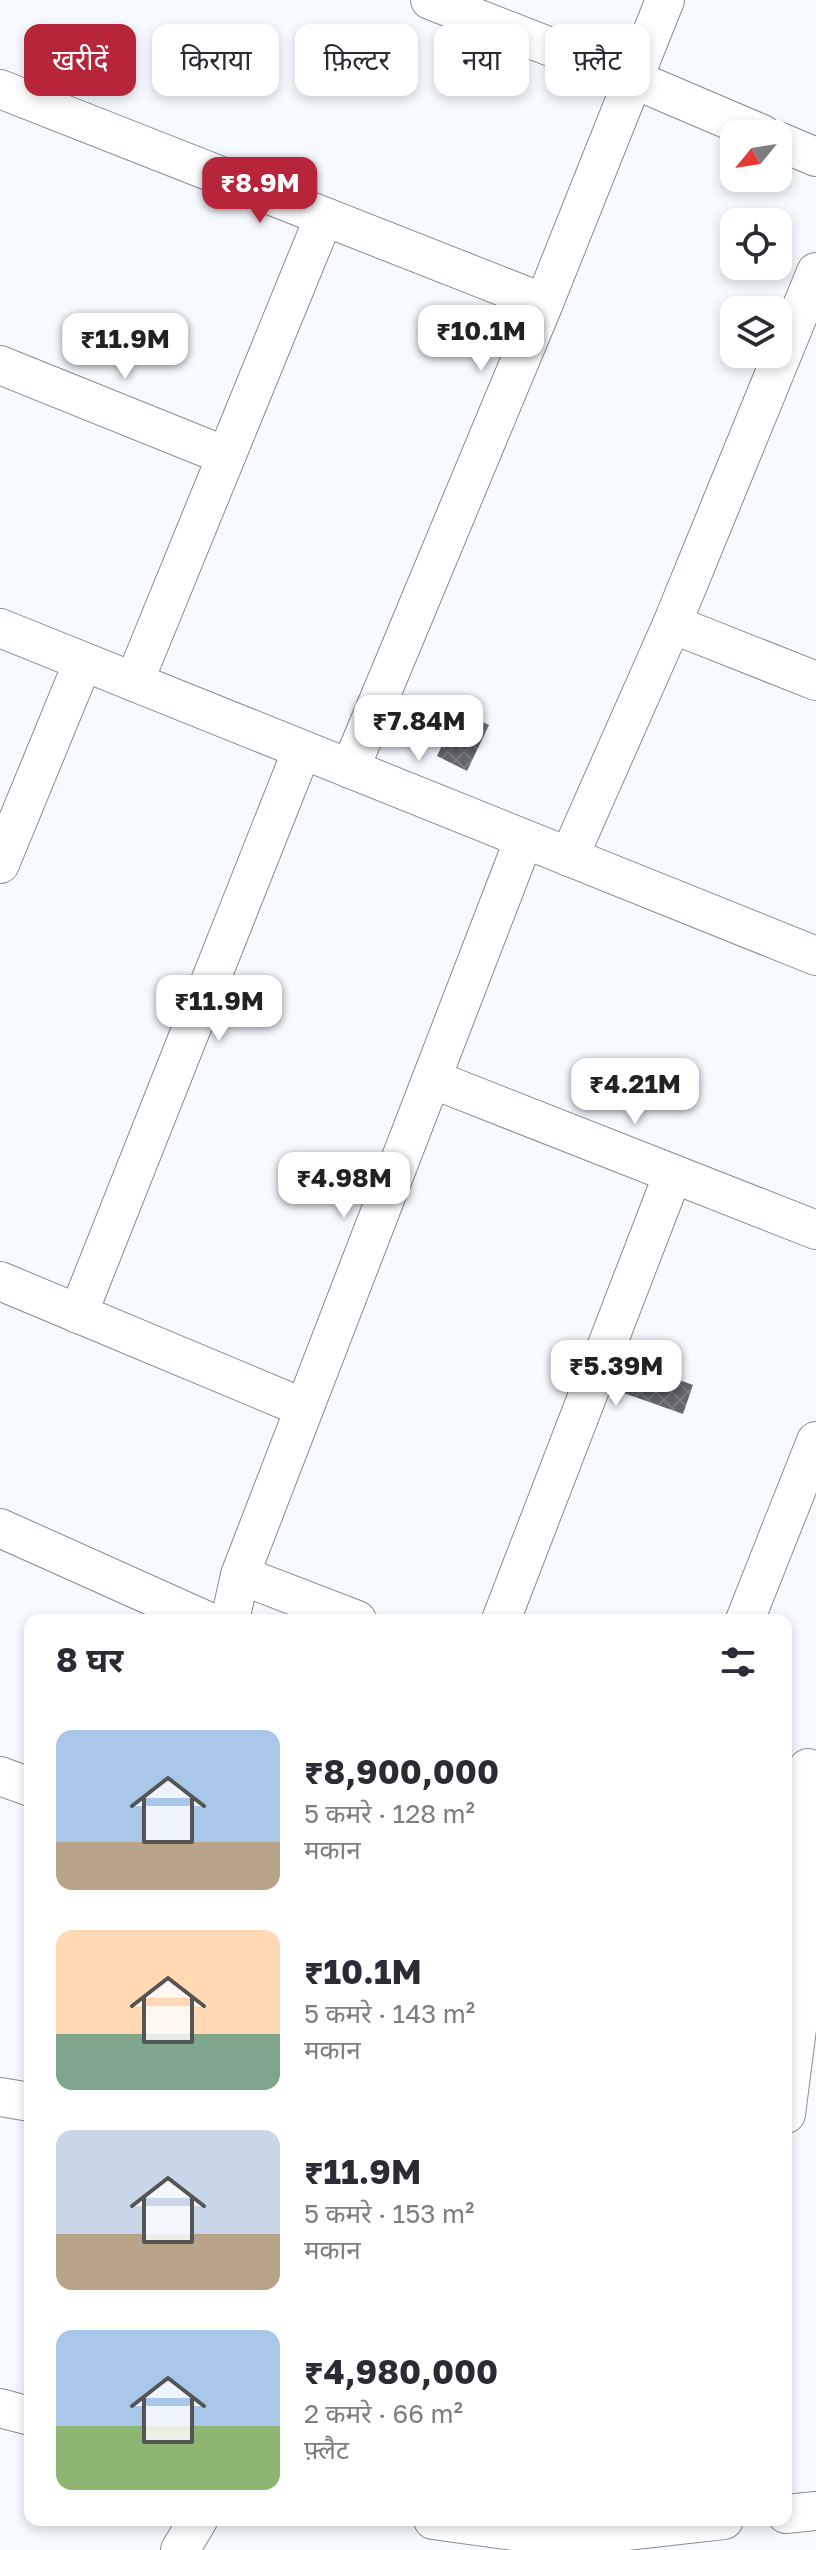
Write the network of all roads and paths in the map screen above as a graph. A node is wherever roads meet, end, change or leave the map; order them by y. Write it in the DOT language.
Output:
graph roads {
  1 [pos="430,0"];
  2 [pos="665,0"];
  3 [pos="650,37"];
  4 [pos="545,45"];
  5 [pos="650,86"];
  6 [pos="0,89"];
  7 [pos="626,96"];
  8 [pos="729,120"];
  9 [pos="792,147"];
  10 [pos="816,157"];
  11 [pos="324,217"];
  12 [pos="816,272"];
  13 [pos="544,303"];
  14 [pos="0,365"];
  15 [pos="226,456"];
  16 [pos="672,624"];
  17 [pos="0,628"];
  18 [pos="83,662"];
  19 [pos="816,681"];
  20 [pos="134,682"];
  21 [pos="302,750"];
  22 [pos="350,769"];
  23 [pos="524,839"];
  24 [pos="569,857"];
  25 [pos="0,864"];
  26 [pos="816,956"];
  27 [pos="432,1079"];
  28 [pos="673,1174"];
  29 [pos="816,1230"];
  30 [pos="0,1281"];
  31 [pos="78,1314"];
  32 [pos="304,1408"];
  33 [pos="812,1464"];
  34 [pos="0,1528"];
  35 [pos="240,1575"];
  36 [pos="192,1614"];
  37 [pos="231,1614"];
  38 [pos="341,1614"];
  39 [pos="503,1614"];
  40 [pos="748,1614"];
  41 [pos="803,1766"];
  42 [pos="0,1776"];
  43 [pos="24,1785"];
  44 [pos="793,1948"];
  45 [pos="792,2068"];
  46 [pos="0,2097"];
  47 [pos="24,2101"];
  48 [pos="0,2408"];
  49 [pos="24,2414"];
  50 [pos="816,2511"];
  51 [pos="792,2513"];
  52 [pos="194,2526"];
  53 [pos="477,2526"];
  54 [pos="668,2526"];
  55 [pos="180,2550"];
  1 -- 4 [label="street"];
  2 -- 3 [label="street"];
  5 -- 8 [label="street"];
  6 -- 11 [label="street"];
  7 -- 13 [label="street"];
  9 -- 10 [label="street"];
  11 -- 13 [label="street"];
  11 -- 15 [label="street"];
  12 -- 16 [label="street"];
  13 -- 22 [label="street"];
  14 -- 15 [label="street"];
  15 -- 20 [label="street"];
  16 -- 19 [label="street"];
  16 -- 24 [label="street"];
  17 -- 18 [label="street"];
  18 -- 20 [label="street"];
  18 -- 25 [label="street"];
  20 -- 21 [label="street"];
  21 -- 22 [label="street"];
  21 -- 31 [label="street"];
  22 -- 23 [label="street"];
  23 -- 24 [label="street"];
  23 -- 27 [label="street"];
  24 -- 26 [label="street"];
  27 -- 28 [label="street"];
  27 -- 32 [label="street"];
  28 -- 29 [label="street"];
  28 -- 39 [label="street"];
  30 -- 31 [label="street"];
  31 -- 32 [label="street"];
  32 -- 35 [label="street"];
  33 -- 40 [label="street"];
  34 -- 36 [label="street"];
  35 -- 37 [label="street"];
  35 -- 38 [label="street"];
  41 -- 44 [label="street"];
  42 -- 43 [label="street"];
  44 -- 45 [label="street"];
  46 -- 47 [label="street"];
  48 -- 49 [label="street"];
  50 -- 51 [label="street"];
  52 -- 55 [label="street"];
  53 -- 54 [label="street"];
}
